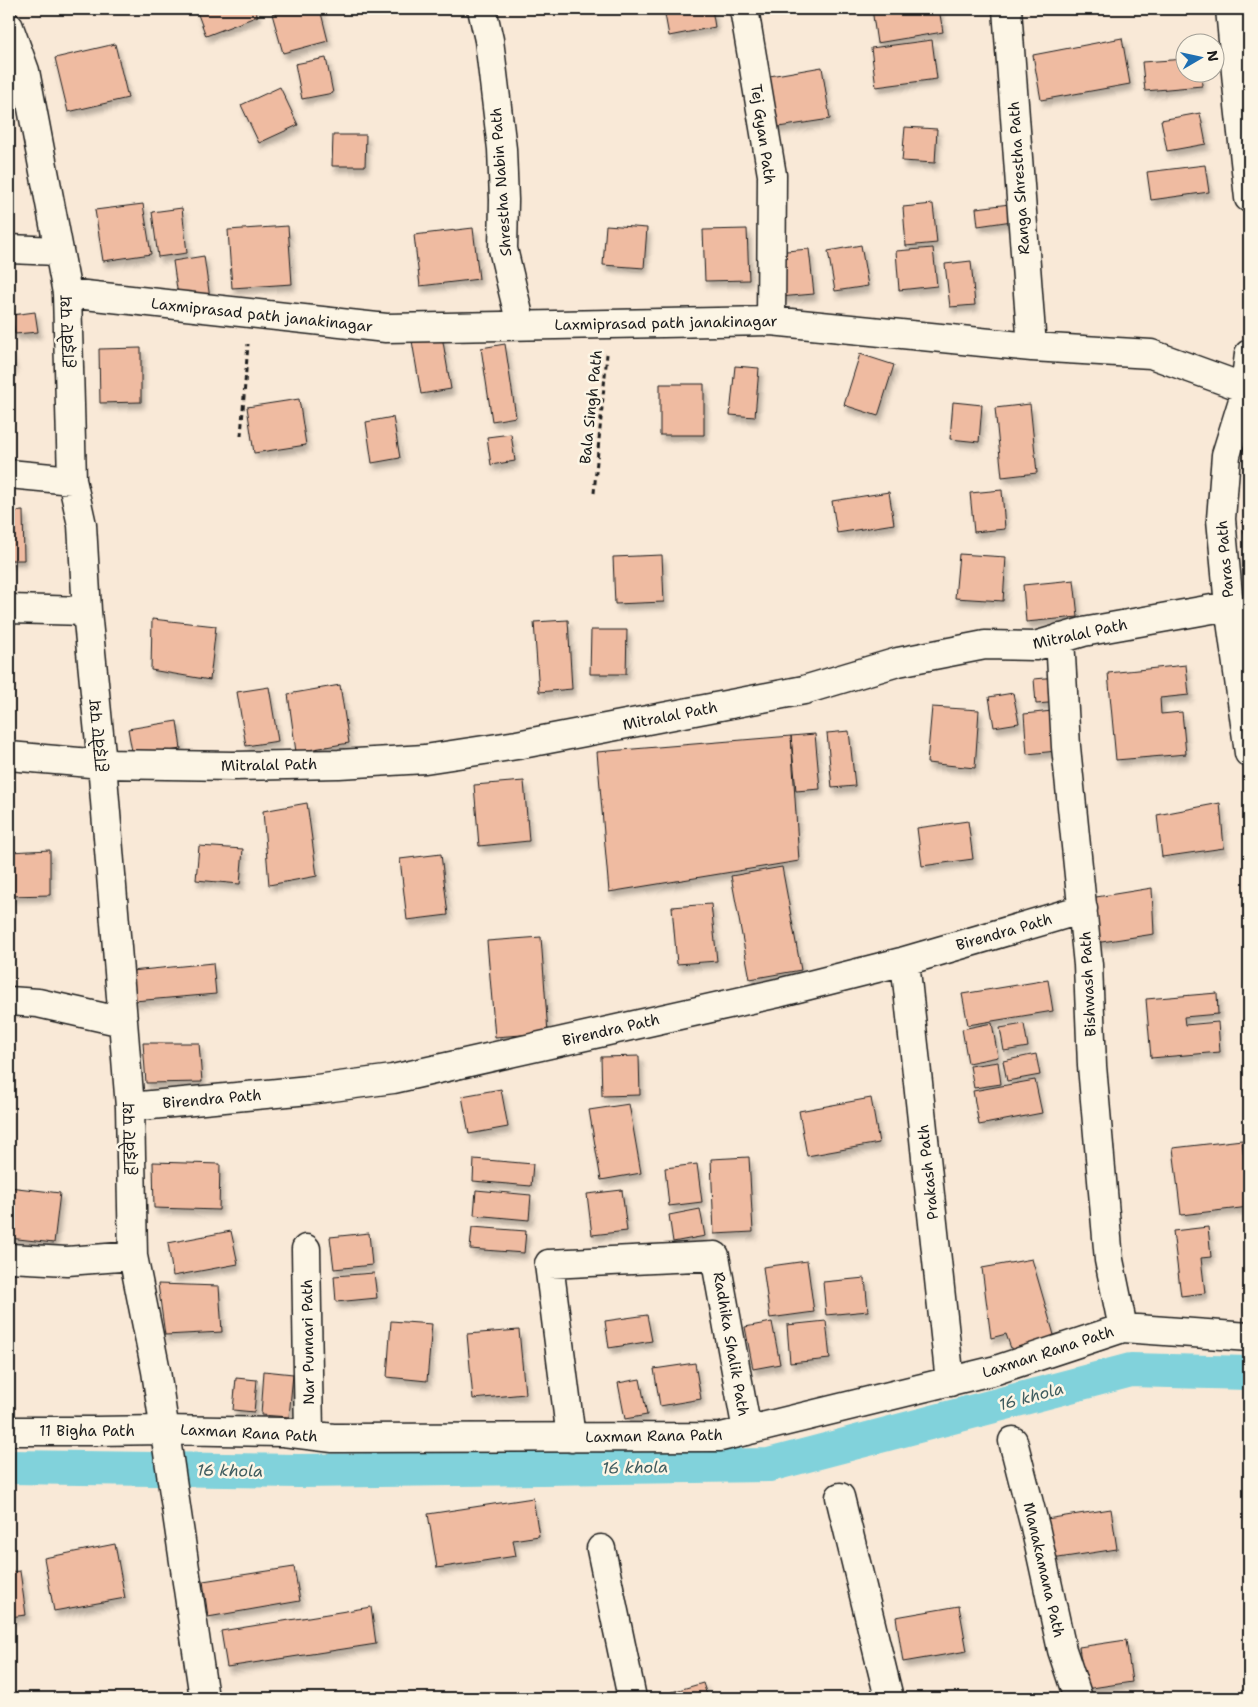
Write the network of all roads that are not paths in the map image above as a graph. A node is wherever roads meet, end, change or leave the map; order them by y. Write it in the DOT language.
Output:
graph roads {
  1 [pos="16,9"];
  2 [pos="482,9"];
  3 [pos="744,9"];
  4 [pos="1007,9"];
  5 [pos="1230,9"];
  6 [pos="9,12"];
  7 [pos="9,27"];
  8 [pos="1249,198"];
  9 [pos="9,249"];
  10 [pos="58,251"];
  11 [pos="67,293"];
  12 [pos="770,321"];
  13 [pos="521,325"];
  14 [pos="1032,347"];
  15 [pos="1249,354"];
  16 [pos="1246,395"];
  17 [pos="9,474"];
  18 [pos="72,480"];
  19 [pos="1229,606"];
  20 [pos="9,609"];
  21 [pos="87,611"];
  22 [pos="1060,638"];
  23 [pos="1249,752"];
  24 [pos="9,756"];
  25 [pos="102,764"];
  26 [pos="1083,909"];
  27 [pos="905,961"];
  28 [pos="9,1000"];
  29 [pos="123,1022"];
  30 [pos="130,1107"];
  31 [pos="306,1249"];
  32 [pos="133,1256"];
  33 [pos="9,1258"];
  34 [pos="1123,1328"];
  35 [pos="1249,1338"];
  36 [pos="950,1382"];
  37 [pos="9,1431"];
  38 [pos="747,1431"];
  39 [pos="309,1435"];
  40 [pos="571,1438"];
  41 [pos="166,1439"];
  42 [pos="1013,1441"];
  43 [pos="840,1497"];
  44 [pos="601,1549"];
  45 [pos="198,1695"];
  46 [pos="632,1698"];
  47 [pos="889,1698"];
  48 [pos="1078,1698"];
  1 -- 6 [label="street"];
  2 -- 13 [label="street, Shrestha Nabin Path"];
  3 -- 12 [label="street, Tej Gyan Path"];
  4 -- 14 [label="street, Ranga Shrestha Path"];
  5 -- 8 [label="street"];
  7 -- 10 [label="street, हाइवेए पथ"];
  9 -- 10 [label="street"];
  10 -- 11 [label="street, हाइवेए पथ"];
  11 -- 13 [label="street, Laxmiprasad path janakinagar"];
  11 -- 18 [label="street, हाइवेए पथ"];
  12 -- 13 [label="street, Laxmiprasad path janakinagar"];
  12 -- 14 [label="street, Laxmiprasad path janakinagar"];
  14 -- 16 [label="street, Laxmiprasad path janakinagar"];
  15 -- 16 [label="street, Paras Path"];
  16 -- 19 [label="street, Paras Path"];
  17 -- 18 [label="street"];
  18 -- 21 [label="street, हाइवेए पथ"];
  19 -- 22 [label="street, Mitralal Path"];
  19 -- 23 [label="street, Paras Path"];
  20 -- 21 [label="street"];
  21 -- 25 [label="street, हाइवेए पथ"];
  22 -- 25 [label="street, Mitralal Path"];
  22 -- 26 [label="street, Bishwash Path"];
  24 -- 25 [label="street, Mitralal Path"];
  25 -- 29 [label="street, हाइवेए पथ"];
  26 -- 27 [label="street, Birendra Path"];
  26 -- 34 [label="street, Bishwash Path"];
  27 -- 30 [label="street, Birendra Path"];
  27 -- 36 [label="street, Prakash Path"];
  28 -- 29 [label="street"];
  29 -- 30 [label="street, हाइवेए पथ"];
  30 -- 32 [label="street, हाइवेए पथ"];
  31 -- 39 [label="street, Nar Punnari Path"];
  32 -- 33 [label="street"];
  32 -- 41 [label="street, हाइवेए पथ"];
  34 -- 35 [label="street, Laxman Rana Path"];
  34 -- 36 [label="street, Laxman Rana Path"];
  36 -- 38 [label="street, Laxman Rana Path"];
  37 -- 41 [label="street, 11 Bigha Path"];
  38 -- 40 [label="street, Laxman Rana Path"];
  38 -- 40 [label="street, Radhika Shalik Path"];
  39 -- 40 [label="street, Laxman Rana Path"];
  39 -- 41 [label="street, Laxman Rana Path"];
  41 -- 45 [label="street, हाइवेए पथ"];
  42 -- 48 [label="street, Manakamana Path"];
  43 -- 47 [label="street"];
  44 -- 46 [label="street"];
}
